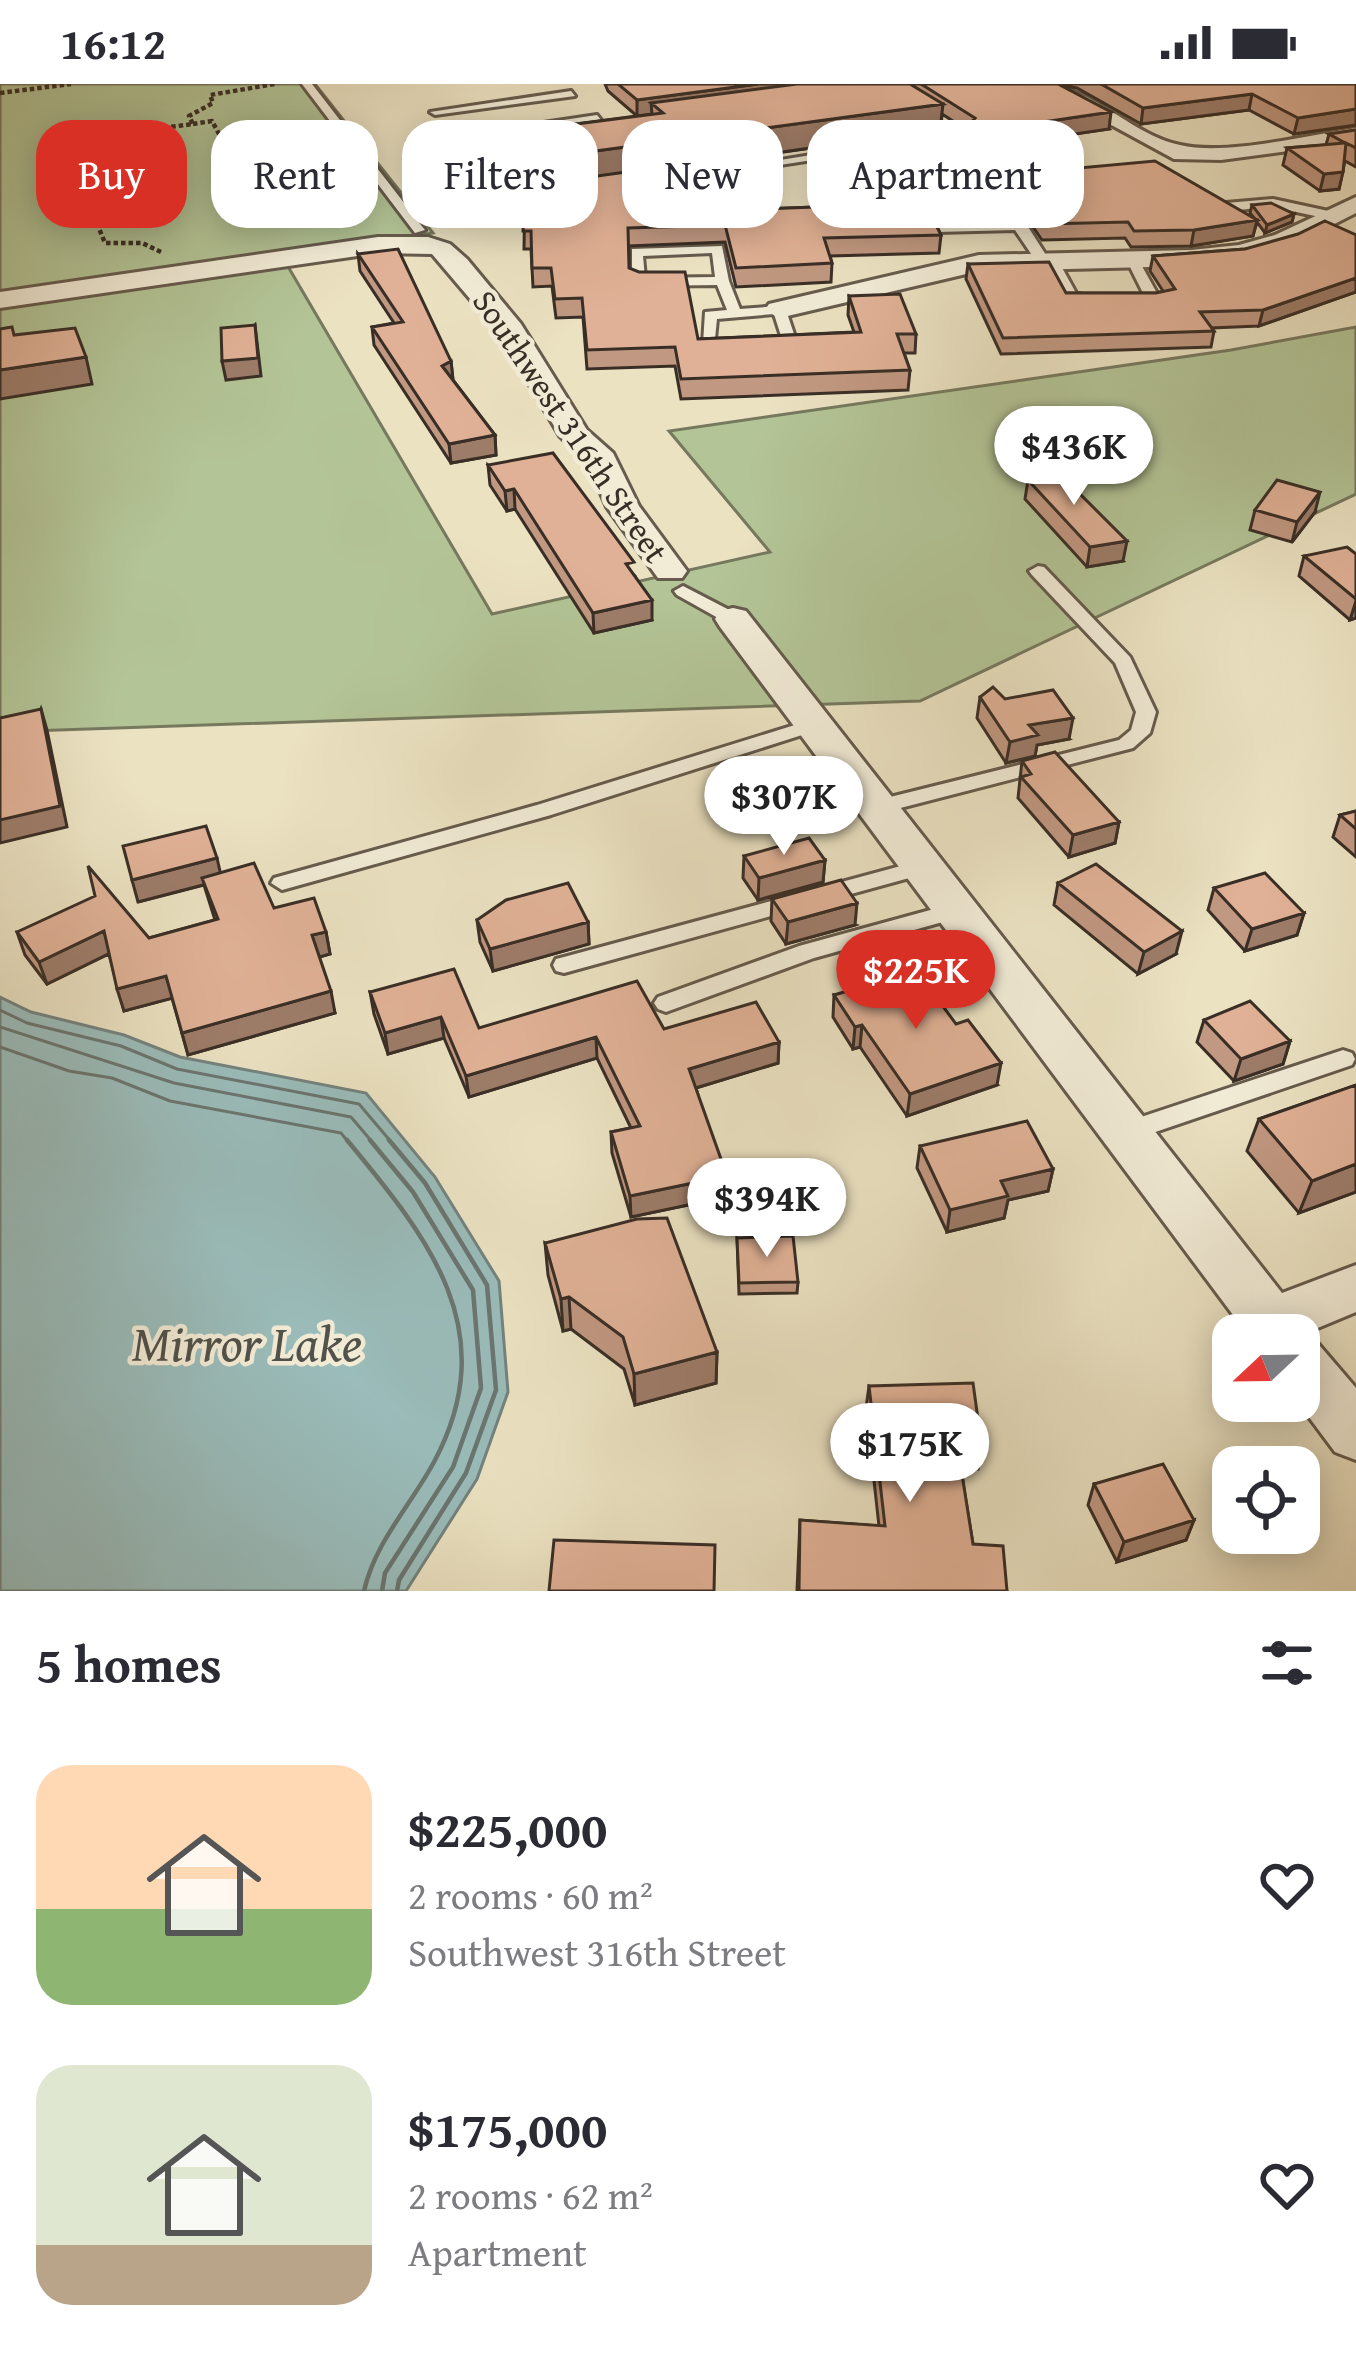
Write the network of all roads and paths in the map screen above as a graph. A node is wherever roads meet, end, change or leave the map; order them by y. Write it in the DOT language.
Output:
graph roads {
  1 [pos="71,84"];
  2 [pos="275,84"];
  3 [pos="307,84"];
  4 [pos="521,84"];
  5 [pos="559,84"];
  6 [pos="1046,84"];
  7 [pos="0,93"];
  8 [pos="571,94"];
  9 [pos="536,99"];
  10 [pos="435,112"];
  11 [pos="597,118"];
  12 [pos="582,120"];
  13 [pos="211,121"];
  14 [pos="193,124"];
  15 [pos="598,129"];
  16 [pos="1356,134"];
  17 [pos="402,207"];
  18 [pos="1226,207"];
  19 [pos="1344,212"];
  20 [pos="1019,226"];
  21 [pos="413,228"];
  22 [pos="1021,228"];
  23 [pos="417,236"];
  24 [pos="1045,258"];
  25 [pos="1132,259"];
  26 [pos="152,262"];
  27 [pos="722,280"];
  28 [pos="0,300"];
  29 [pos="779,310"];
  30 [pos="736,313"];
  31 [pos="1038,571"];
  32 [pos="676,581"];
  33 [pos="733,619"];
  34 [pos="814,724"];
  35 [pos="877,807"];
  36 [pos="923,866"];
  37 [pos="282,883"];
  38 [pos="956,910"];
  39 [pos="564,965"];
  40 [pos="666,1003"];
  41 [pos="1343,1059"];
  42 [pos="1125,1132"];
  43 [pos="1356,1288"];
  44 [pos="1265,1314"];
  45 [pos="1319,1314"];
  46 [pos="1320,1386"];
  47 [pos="1356,1433"];
  1 -- 7 [label="path"];
  2 -- 14 [label="path"];
  3 -- 17 [label="lane"];
  4 -- 9 [label="lane"];
  5 -- 8 [label="lane"];
  6 -- 16 [label="street"];
  8 -- 9 [label="lane"];
  8 -- 11 [label="lane"];
  9 -- 10 [label="lane"];
  11 -- 12 [label="lane"];
  11 -- 15 [label="lane"];
  13 -- 14 [label="path"];
  14 -- 26 [label="path"];
  18 -- 19 [label="lane"];
  19 -- 25 [label="street"];
  20 -- 20 [label="lane"];
  21 -- 23 [label="lane"];
  22 -- 24 [label="lane"];
  23 -- 28 [label="street"];
  23 -- 32 [label="street, Southwest 316th Street"];
  24 -- 25 [label="street"];
  24 -- 25 [label="lane"];
  24 -- 29 [label="street"];
  27 -- 27 [label="lane"];
  27 -- 30 [label="lane"];
  29 -- 30 [label="lane"];
  29 -- 30 [label="lane"];
  31 -- 35 [label="lane"];
  32 -- 33 [label="lane"];
  33 -- 34 [label="street"];
  34 -- 35 [label="street"];
  34 -- 37 [label="lane"];
  35 -- 36 [label="street"];
  36 -- 38 [label="street"];
  36 -- 39 [label="lane"];
  38 -- 40 [label="lane"];
  38 -- 42 [label="street"];
  41 -- 42 [label="lane"];
  42 -- 44 [label="street"];
  43 -- 45 [label="street"];
  46 -- 47 [label="street"];
}
